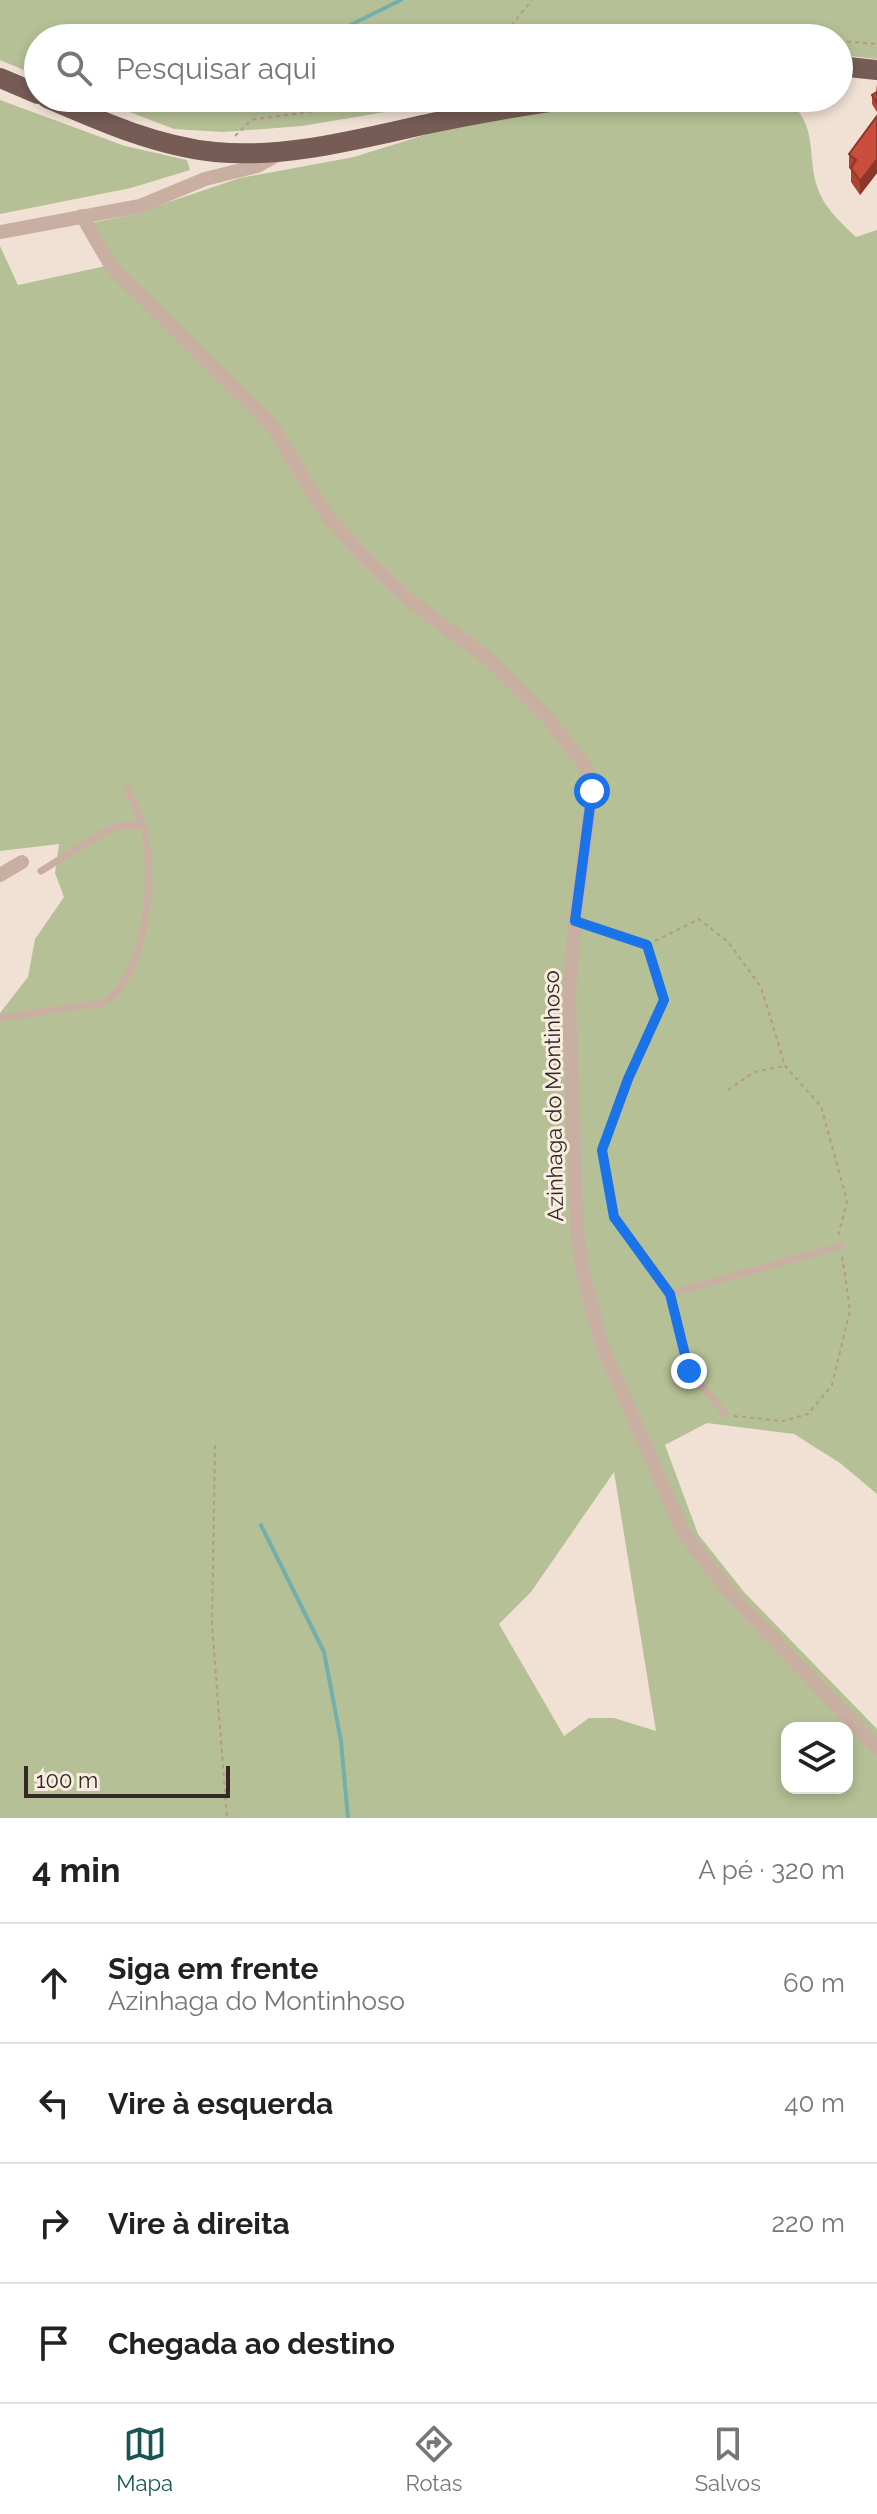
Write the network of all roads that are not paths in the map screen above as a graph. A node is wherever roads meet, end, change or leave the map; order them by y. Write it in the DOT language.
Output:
graph roads {
  1 [pos="853,67"];
  2 [pos="877,70"];
  3 [pos="0,78"];
  4 [pos="24,88"];
  5 [pos="83,112"];
  6 [pos="498,112"];
  7 [pos="285,150"];
  8 [pos="82,216"];
  9 [pos="0,232"];
  10 [pos="127,788"];
  11 [pos="143,825"];
  12 [pos="22,862"];
  13 [pos="41,871"];
  14 [pos="0,875"];
  15 [pos="575,921"];
  16 [pos="0,1018"];
  17 [pos="840,1246"];
  18 [pos="670,1294"];
  19 [pos="725,1414"];
  20 [pos="877,1748"];
  1 -- 2 [label="main road"];
  3 -- 4 [label="main road"];
  5 -- 7 [label="main road"];
  6 -- 7 [label="main road"];
  7 -- 8 [label="street"];
  8 -- 9 [label="street"];
  8 -- 15 [label="street, Azinhaga do Montinhoso"];
  10 -- 11 [label="lane"];
  11 -- 13 [label="lane"];
  11 -- 16 [label="lane"];
  12 -- 14 [label="street"];
  15 -- 18 [label="lane"];
  15 -- 20 [label="street, Azinhaga do Montinhoso"];
  17 -- 18 [label="lane"];
  18 -- 19 [label="lane"];
}
